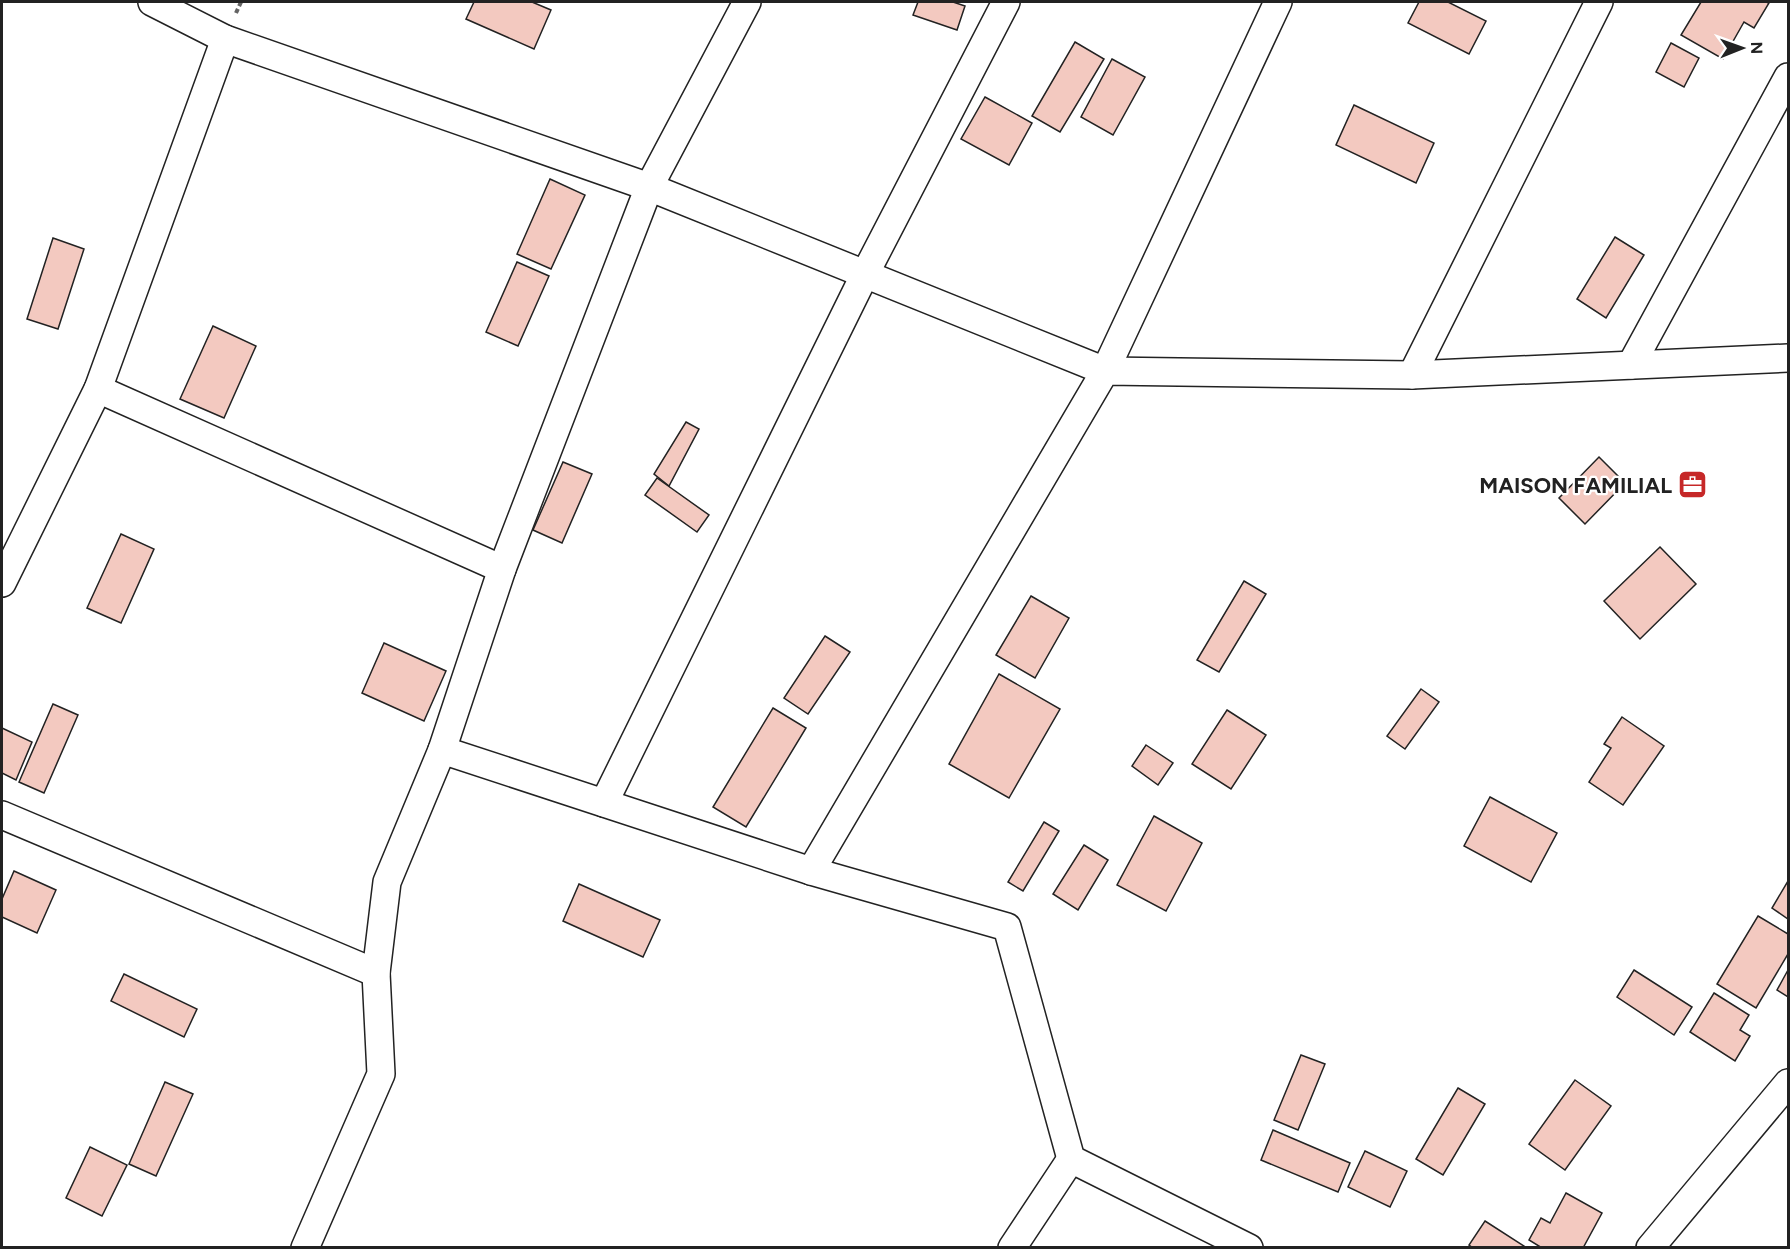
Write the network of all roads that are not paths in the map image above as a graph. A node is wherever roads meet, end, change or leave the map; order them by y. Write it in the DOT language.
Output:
graph roads {
  1 [pos="152,2"];
  2 [pos="747,2"];
  3 [pos="1006,2"];
  4 [pos="1278,2"];
  5 [pos="1599,2"];
  6 [pos="225,39"];
  7 [pos="1788,77"];
  8 [pos="649,187"];
  9 [pos="865,274"];
  10 [pos="1788,358"];
  11 [pos="1631,365"];
  12 [pos="1105,371"];
  13 [pos="1412,375"];
  14 [pos="98,388"];
  15 [pos="502,569"];
  16 [pos="2,583"];
  17 [pos="442,750"];
  18 [pos="604,803"];
  19 [pos="2,815"];
  20 [pos="811,871"];
  21 [pos="376,973"];
  22 [pos="1788,1083"];
  23 [pos="1777,1116"];
  24 [pos="1071,1159"];
  25 [pos="305,1248"];
  26 [pos="1012,1248"];
  27 [pos="1249,1248"];
  28 [pos="1650,1248"];
  1 -- 6 [label="street"];
  2 -- 8 [label="street"];
  3 -- 9 [label="street"];
  4 -- 12 [label="street"];
  5 -- 13 [label="street"];
  6 -- 8 [label="street"];
  6 -- 14 [label="street"];
  7 -- 11 [label="street"];
  8 -- 9 [label="street"];
  8 -- 15 [label="street"];
  9 -- 12 [label="street"];
  9 -- 18 [label="street"];
  10 -- 11 [label="street"];
  11 -- 13 [label="street"];
  12 -- 13 [label="street"];
  12 -- 20 [label="street"];
  14 -- 15 [label="street"];
  14 -- 16 [label="street"];
  15 -- 17 [label="street"];
  17 -- 18 [label="street"];
  17 -- 21 [label="street"];
  18 -- 20 [label="street"];
  19 -- 21 [label="street"];
  20 -- 24 [label="street"];
  21 -- 25 [label="street"];
  22 -- 23 [label="street"];
  23 -- 28 [label="street"];
  24 -- 26 [label="street"];
  24 -- 27 [label="street"];
}
